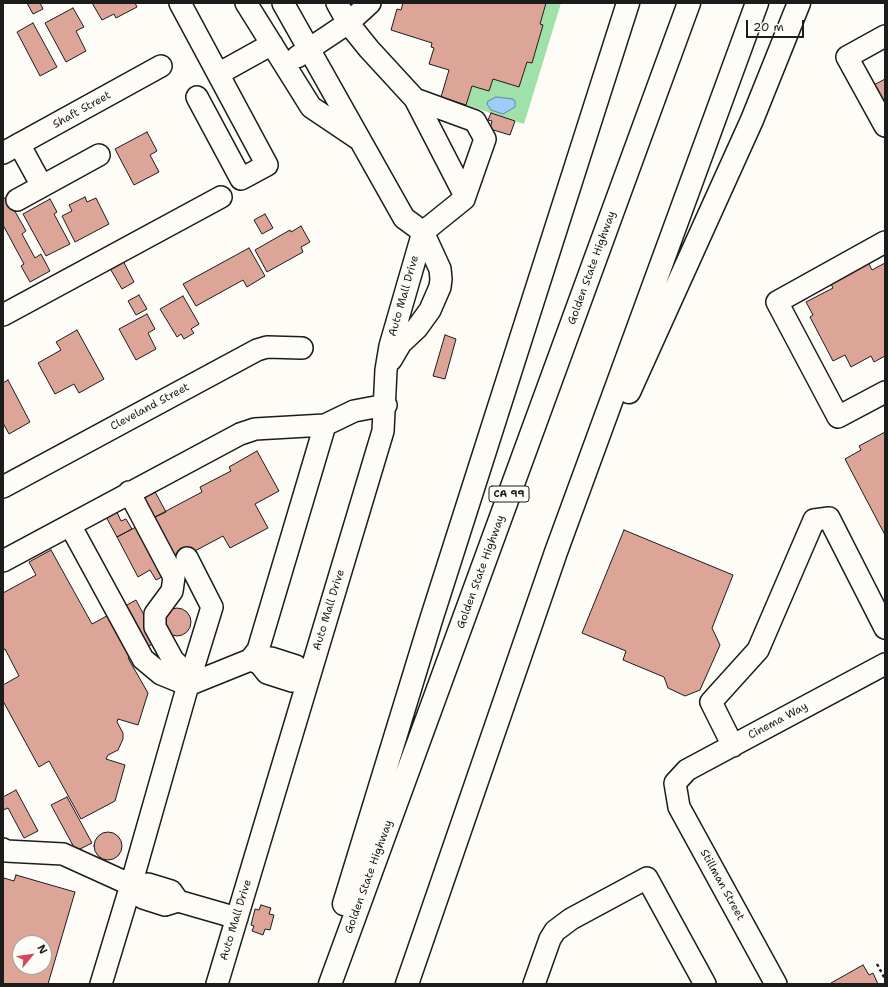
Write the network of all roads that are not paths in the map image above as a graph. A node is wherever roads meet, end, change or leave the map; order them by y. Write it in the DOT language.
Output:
graph roads {
  1 [pos="180,3"];
  2 [pos="246,3"];
  3 [pos="283,3"];
  4 [pos="337,3"];
  5 [pos="370,3"];
  6 [pos="628,3"];
  7 [pos="689,3"];
  8 [pos="757,3"];
  9 [pos="799,3"];
  10 [pos="348,23"];
  11 [pos="885,36"];
  12 [pos="272,44"];
  13 [pos="308,50"];
  14 [pos="285,65"];
  15 [pos="161,66"];
  16 [pos="218,74"];
  17 [pos="198,97"];
  18 [pos="415,99"];
  19 [pos="885,126"];
  20 [pos="361,140"];
  21 [pos="11,148"];
  22 [pos="99,155"];
  23 [pos="42,186"];
  24 [pos="221,197"];
  25 [pos="464,199"];
  26 [pos="17,200"];
  27 [pos="423,232"];
  28 [pos="885,242"];
  29 [pos="3,315"];
  30 [pos="302,348"];
  31 [pos="386,377"];
  32 [pos="885,392"];
  33 [pos="386,405"];
  34 [pos="325,425"];
  35 [pos="3,487"];
  36 [pos="130,492"];
  37 [pos="70,525"];
  38 [pos="556,552"];
  39 [pos="187,558"];
  40 [pos="3,561"];
  41 [pos="885,628"];
  42 [pos="254,662"];
  43 [pos="885,664"];
  44 [pos="306,677"];
  45 [pos="190,679"];
  46 [pos="733,746"];
  47 [pos="675,783"];
  48 [pos="3,849"];
  49 [pos="134,887"];
  50 [pos="237,918"];
  51 [pos="101,984"];
  52 [pos="217,984"];
  53 [pos="320,984"];
  54 [pos="330,984"];
  55 [pos="407,984"];
  56 [pos="534,984"];
  57 [pos="704,984"];
  58 [pos="776,984"];
  1 -- 16 [label="street"];
  2 -- 12 [label="street"];
  3 -- 13 [label="street"];
  4 -- 10 [label="street"];
  5 -- 10 [label="street"];
  6 -- 53 [label="highway"];
  7 -- 54 [label="highway, Golden State Highway / CA 99"];
  8 -- 38 [label="highway"];
  9 -- 38 [label="highway"];
  10 -- 13 [label="street"];
  10 -- 18 [label="street"];
  11 -- 19 [label="street"];
  12 -- 14 [label="street"];
  12 -- 16 [label="street"];
  13 -- 14 [label="street"];
  13 -- 20 [label="street"];
  14 -- 20 [label="street"];
  15 -- 21 [label="street, Shaft Street"];
  16 -- 17 [label="street"];
  18 -- 25 [label="street"];
  18 -- 25 [label="street"];
  20 -- 27 [label="street"];
  21 -- 23 [label="street"];
  22 -- 23 [label="street"];
  23 -- 26 [label="street"];
  24 -- 29 [label="street"];
  25 -- 27 [label="street"];
  27 -- 31 [label="street, Auto Mall Drive"];
  27 -- 31 [label="street"];
  28 -- 32 [label="street"];
  30 -- 35 [label="street, Cleveland Street"];
  31 -- 33 [label="street, Auto Mall Drive"];
  33 -- 34 [label="street"];
  33 -- 44 [label="street, Auto Mall Drive"];
  34 -- 36 [label="street"];
  34 -- 42 [label="street"];
  36 -- 37 [label="street"];
  36 -- 45 [label="street"];
  37 -- 40 [label="street"];
  37 -- 45 [label="street"];
  38 -- 55 [label="highway"];
  39 -- 45 [label="street"];
  41 -- 46 [label="street"];
  42 -- 44 [label="street"];
  42 -- 45 [label="street"];
  43 -- 46 [label="street, Cinema Way"];
  44 -- 50 [label="street, Auto Mall Drive"];
  45 -- 49 [label="street"];
  46 -- 47 [label="street, Cinema Way"];
  47 -- 58 [label="street, Stillman Street"];
  48 -- 49 [label="street"];
  49 -- 50 [label="street"];
  49 -- 51 [label="street"];
  50 -- 52 [label="street, Auto Mall Drive"];
  56 -- 57 [label="street"];
}
